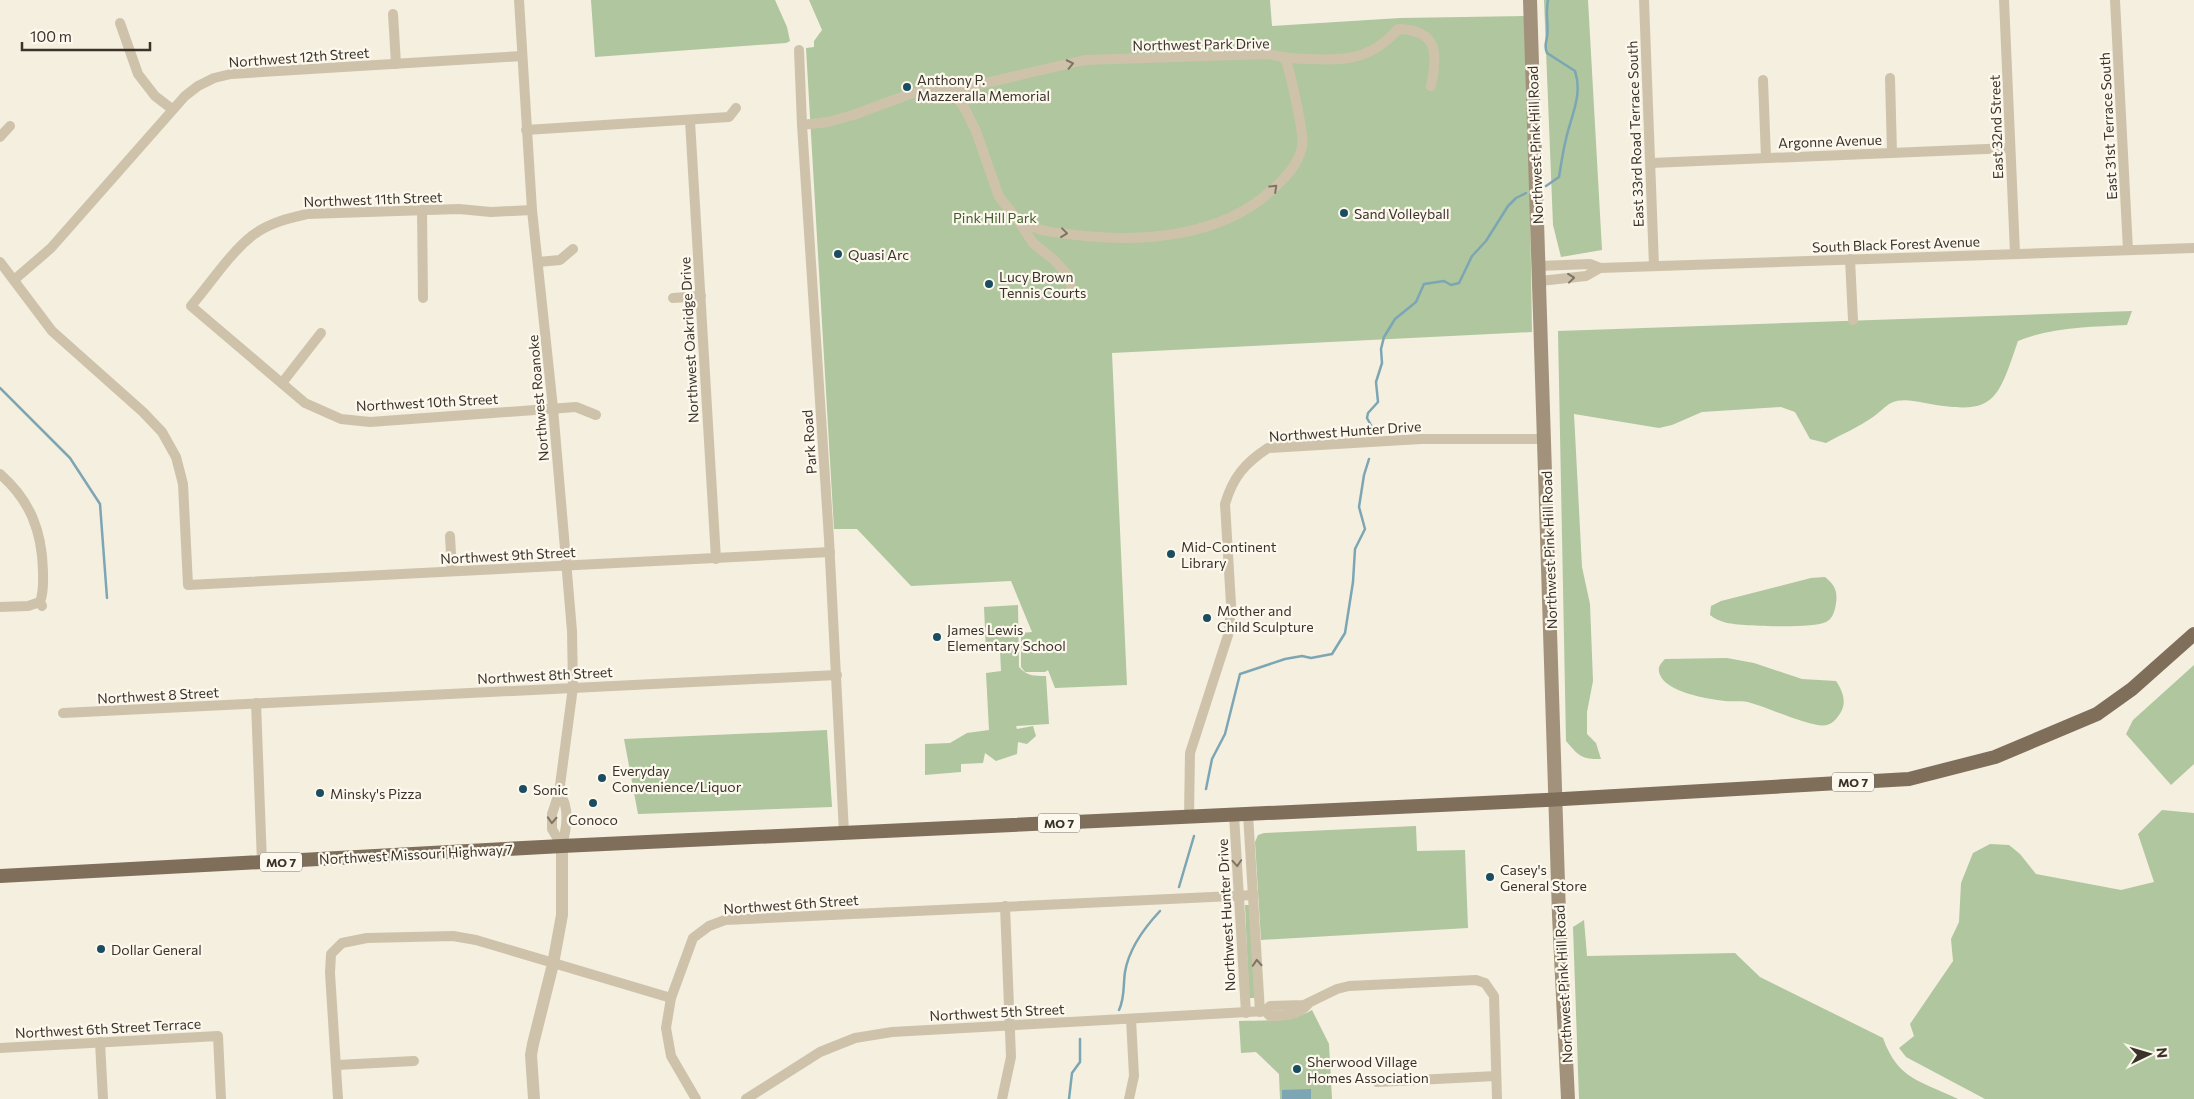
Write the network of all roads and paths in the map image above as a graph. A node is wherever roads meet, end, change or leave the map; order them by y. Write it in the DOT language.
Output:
graph roads {
  1 [pos="519,0"];
  2 [pos="1530,0"];
  3 [pos="1644,0"];
  4 [pos="2004,0"];
  5 [pos="2116,0"];
  6 [pos="393,14"];
  7 [pos="120,23"];
  8 [pos="799,50"];
  9 [pos="522,56"];
  10 [pos="1285,58"];
  11 [pos="396,64"];
  12 [pos="1890,78"];
  13 [pos="1763,80"];
  14 [pos="1431,86"];
  15 [pos="951,91"];
  16 [pos="736,108"];
  17 [pos="172,109"];
  18 [pos="690,121"];
  19 [pos="802,125"];
  20 [pos="10,126"];
  21 [pos="526,130"];
  22 [pos="0,137"];
  23 [pos="2010,148"];
  24 [pos="1892,153"];
  25 [pos="1766,158"];
  26 [pos="1651,162"];
  27 [pos="422,210"];
  28 [pos="532,210"];
  29 [pos="1018,220"];
  30 [pos="2194,248"];
  31 [pos="572,249"];
  32 [pos="2128,250"];
  33 [pos="2015,253"];
  34 [pos="1850,259"];
  35 [pos="0,262"];
  36 [pos="538,262"];
  37 [pos="1539,266"];
  38 [pos="1654,266"];
  39 [pos="1600,268"];
  40 [pos="14,280"];
  41 [pos="1540,281"];
  42 [pos="1072,290"];
  43 [pos="700,296"];
  44 [pos="424,298"];
  45 [pos="673,298"];
  46 [pos="191,306"];
  47 [pos="1853,320"];
  48 [pos="321,333"];
  49 [pos="282,383"];
  50 [pos="553,408"];
  51 [pos="596,415"];
  52 [pos="1545,439"];
  53 [pos="0,474"];
  54 [pos="450,536"];
  55 [pos="830,552"];
  56 [pos="716,559"];
  57 [pos="566,566"];
  58 [pos="452,571"];
  59 [pos="0,607"];
  60 [pos="2194,634"];
  61 [pos="837,675"];
  62 [pos="572,687"];
  63 [pos="256,703"];
  64 [pos="63,714"];
  65 [pos="1556,799"];
  66 [pos="1241,814"];
  67 [pos="1189,817"];
  68 [pos="844,832"];
  69 [pos="562,846"];
  70 [pos="262,863"];
  71 [pos="0,876"];
  72 [pos="1240,895"];
  73 [pos="1254,895"];
  74 [pos="1005,906"];
  75 [pos="553,964"];
  76 [pos="671,998"];
  77 [pos="1263,1012"];
  78 [pos="1246,1013"];
  79 [pos="1132,1019"];
  80 [pos="1010,1025"];
  81 [pos="100,1042"];
  82 [pos="0,1048"];
  83 [pos="414,1061"];
  84 [pos="337,1065"];
  85 [pos="1496,1076"];
  86 [pos="1377,1082"];
  87 [pos="103,1099"];
  88 [pos="220,1099"];
  89 [pos="338,1099"];
  90 [pos="534,1099"];
  91 [pos="696,1099"];
  92 [pos="746,1099"];
  93 [pos="1002,1099"];
  94 [pos="1129,1099"];
  95 [pos="1497,1099"];
  96 [pos="1568,1099"];
  1 -- 9 [label="street, Northwest Roanoke"];
  2 -- 37 [label="main road, Northwest Pink Hill Road"];
  3 -- 26 [label="street, East 33rd Road Terrace South"];
  4 -- 23 [label="street, East 32nd Street"];
  5 -- 32 [label="street, East 31st Terrace South"];
  6 -- 11 [label="street"];
  7 -- 17 [label="street"];
  8 -- 19 [label="street, Park Road"];
  9 -- 11 [label="street, Northwest 12th Street"];
  9 -- 21 [label="street, Northwest Roanoke"];
  10 -- 14 [label="street"];
  15 -- 10 [label="street, Northwest Park Drive, one-way"];
  29 -- 10 [label="street, Northwest Park Drive, one-way"];
  11 -- 17 [label="street, Northwest 12th Street"];
  12 -- 24 [label="street"];
  13 -- 25 [label="street"];
  15 -- 19 [label="street, Northwest Park Drive"];
  15 -- 29 [label="street, Northwest Park Drive"];
  16 -- 18 [label="street"];
  17 -- 40 [label="street, Northwest 12th Street"];
  18 -- 21 [label="street"];
  18 -- 43 [label="street, Northwest Oakridge Drive"];
  19 -- 55 [label="street, Park Road"];
  20 -- 22 [label="street"];
  21 -- 28 [label="street, Northwest Roanoke"];
  23 -- 24 [label="street, Argonne Avenue"];
  23 -- 33 [label="street, East 32nd Street"];
  24 -- 25 [label="street, Argonne Avenue"];
  25 -- 26 [label="street, Argonne Avenue"];
  26 -- 38 [label="street, East 33rd Road Terrace South"];
  27 -- 28 [label="street, Northwest 11th Street"];
  27 -- 44 [label="street"];
  27 -- 46 [label="street, Northwest 11th Street"];
  28 -- 36 [label="street, Northwest Roanoke"];
  29 -- 42 [label="street"];
  30 -- 32 [label="street, South Black Forest Avenue"];
  31 -- 36 [label="street"];
  32 -- 33 [label="street, South Black Forest Avenue"];
  33 -- 34 [label="street, South Black Forest Avenue"];
  34 -- 38 [label="street, South Black Forest Avenue"];
  34 -- 47 [label="street"];
  35 -- 40 [label="street"];
  36 -- 50 [label="street, Northwest Roanoke"];
  37 -- 39 [label="street, South Black Forest Avenue"];
  37 -- 41 [label="main road, Northwest Pink Hill Road"];
  38 -- 39 [label="street, South Black Forest Avenue"];
  41 -- 39 [label="street, South Black Forest Avenue, one-way"];
  40 -- 58 [label="street, Northwest 9th Street"];
  41 -- 52 [label="main road, Northwest Pink Hill Road"];
  43 -- 45 [label="street"];
  43 -- 56 [label="street, Northwest Oakridge Drive"];
  46 -- 49 [label="street, Northwest 10th Street"];
  48 -- 49 [label="street"];
  49 -- 50 [label="street, Northwest 10th Street"];
  50 -- 51 [label="street, Northwest 10th Street"];
  50 -- 57 [label="street, Northwest Roanoke"];
  52 -- 65 [label="main road, Northwest Pink Hill Road"];
  52 -- 67 [label="street, Northwest Hunter Drive"];
  53 -- 59 [label="street"];
  54 -- 58 [label="street"];
  55 -- 56 [label="street, Northwest 9th Street"];
  55 -- 61 [label="street, Park Road"];
  56 -- 57 [label="street, Northwest 9th Street"];
  57 -- 58 [label="street, Northwest 9th Street"];
  57 -- 62 [label="street, Northwest Roanoke"];
  60 -- 65 [label="main road, MO 7"];
  61 -- 62 [label="street, Northwest 8th Street"];
  61 -- 68 [label="street, Park Road"];
  62 -- 63 [label="street, Northwest 8th Street"];
  62 -- 69 [label="street, Northwest Roanoke"];
  63 -- 64 [label="street, Northwest 8 Street"];
  63 -- 70 [label="street"];
  65 -- 66 [label="main road, MO 7"];
  65 -- 96 [label="main road, Northwest Pink Hill Road"];
  66 -- 67 [label="main road, MO 7"];
  66 -- 72 [label="street, Northwest Hunter Drive, one-way"];
  66 -- 73 [label="street, Northwest Hunter Drive"];
  67 -- 68 [label="main road, MO 7"];
  68 -- 69 [label="main road, MO 7"];
  69 -- 70 [label="main road, Northwest Missouri Highway 7 / MO 7"];
  69 -- 75 [label="street"];
  70 -- 71 [label="main road, Northwest Missouri Highway 7 / MO 7"];
  72 -- 73 [label="street, Northwest 6th Street"];
  72 -- 74 [label="street, Northwest 6th Street"];
  72 -- 78 [label="street, Northwest Hunter Drive"];
  77 -- 73 [label="street, Northwest Hunter Drive, one-way"];
  74 -- 76 [label="street, Northwest 6th Street"];
  74 -- 80 [label="street"];
  75 -- 76 [label="street"];
  75 -- 84 [label="street"];
  75 -- 90 [label="street"];
  76 -- 91 [label="street, Northwest 6th Street"];
  77 -- 78 [label="street, Northwest 5th Street"];
  77 -- 85 [label="street, Northwest 5th Street"];
  78 -- 79 [label="street, Northwest 5th Street"];
  79 -- 80 [label="street, Northwest 5th Street"];
  79 -- 94 [label="street"];
  80 -- 92 [label="street, Northwest 5th Street"];
  80 -- 93 [label="street"];
  81 -- 82 [label="street, Northwest 6th Street Terrace"];
  81 -- 87 [label="street"];
  81 -- 88 [label="street, Northwest 6th Street Terrace"];
  83 -- 84 [label="street"];
  84 -- 89 [label="street"];
  85 -- 86 [label="street"];
  85 -- 95 [label="street"];
}
